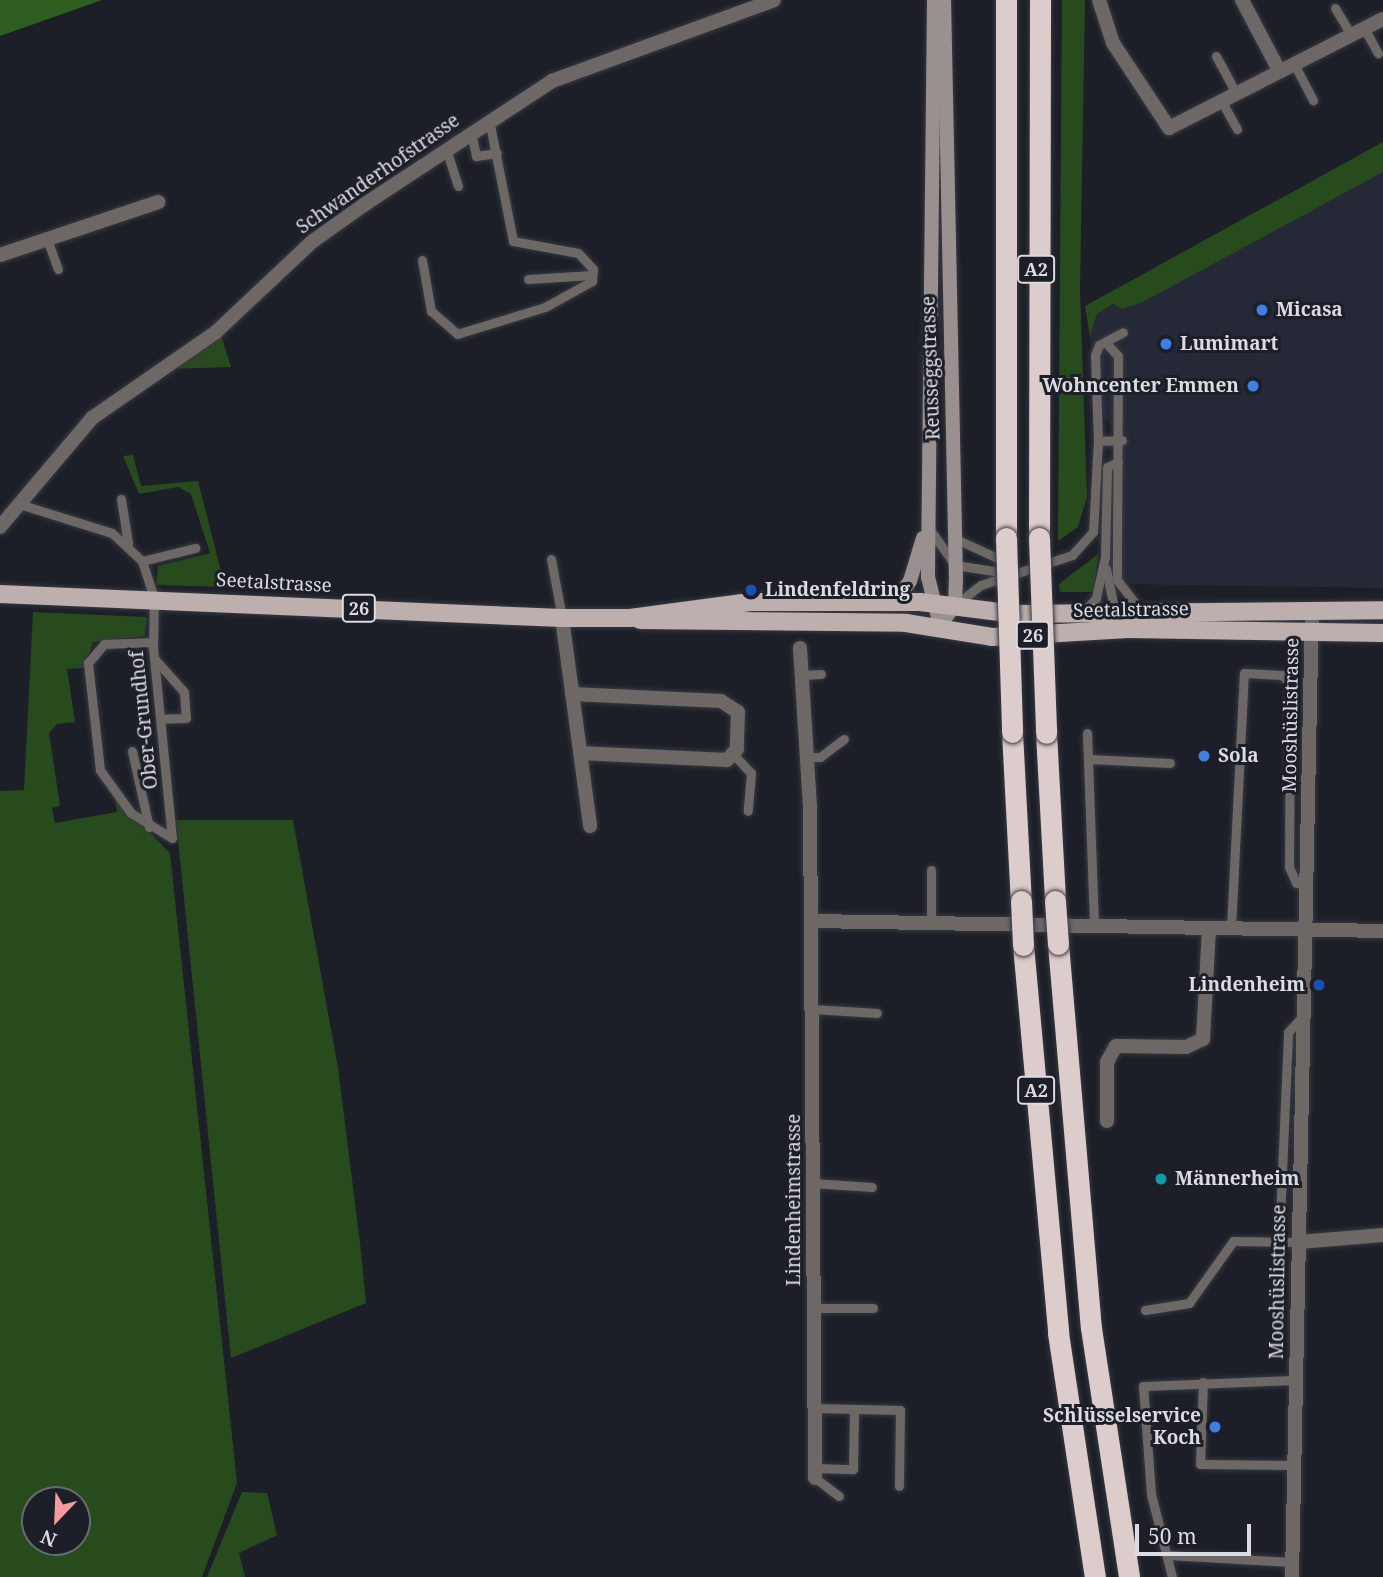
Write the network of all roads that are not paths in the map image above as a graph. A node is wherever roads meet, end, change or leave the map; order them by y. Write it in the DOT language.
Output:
graph roads {
  1 [pos="774,0"];
  2 [pos="934,0"];
  3 [pos="944,0"];
  4 [pos="1006,0"];
  5 [pos="1040,0"];
  6 [pos="1099,0"];
  7 [pos="1242,0"];
  8 [pos="1335,8"];
  9 [pos="1383,19"];
  10 [pos="1358,32"];
  11 [pos="1378,53"];
  12 [pos="1216,57"];
  13 [pos="1294,64"];
  14 [pos="1280,72"];
  15 [pos="1237,95"];
  16 [pos="1313,100"];
  17 [pos="1222,102"];
  18 [pos="489,120"];
  19 [pos="1237,129"];
  20 [pos="471,132"];
  21 [pos="446,149"];
  22 [pos="497,153"];
  23 [pos="458,186"];
  24 [pos="158,202"];
  25 [pos="47,239"];
  26 [pos="0,255"];
  27 [pos="422,260"];
  28 [pos="58,269"];
  29 [pos="592,275"];
  30 [pos="528,279"];
  31 [pos="1123,332"];
  32 [pos="1105,342"];
  33 [pos="1120,439"];
  34 [pos="1097,441"];
  35 [pos="1118,462"];
  36 [pos="121,499"];
  37 [pos="19,504"];
  38 [pos="928,523"];
  39 [pos="0,527"];
  40 [pos="954,538"];
  41 [pos="128,543"];
  42 [pos="195,548"];
  43 [pos="1105,557"];
  44 [pos="551,559"];
  45 [pos="142,561"];
  46 [pos="956,565"];
  47 [pos="1027,569"];
  48 [pos="1012,573"];
  49 [pos="0,594"];
  50 [pos="154,597"];
  51 [pos="894,603"];
  52 [pos="932,603"];
  53 [pos="955,604"];
  54 [pos="1139,608"];
  55 [pos="1113,609"];
  56 [pos="1312,610"];
  57 [pos="1383,610"];
  58 [pos="1084,611"];
  59 [pos="562,618"];
  60 [pos="630,618"];
  61 [pos="940,625"];
  62 [pos="1128,629"];
  63 [pos="1311,632"];
  64 [pos="1383,633"];
  65 [pos="153,642"];
  66 [pos="800,648"];
  67 [pos="154,658"];
  68 [pos="821,674"];
  69 [pos="802,675"];
  70 [pos="572,694"];
  71 [pos="1311,699"];
  72 [pos="1291,715"];
  73 [pos="162,719"];
  74 [pos="1087,733"];
  75 [pos="844,739"];
  76 [pos="132,751"];
  77 [pos="580,753"];
  78 [pos="735,756"];
  79 [pos="807,757"];
  80 [pos="1089,759"];
  81 [pos="1170,762"];
  82 [pos="748,811"];
  83 [pos="590,826"];
  84 [pos="149,829"];
  85 [pos="931,870"];
  86 [pos="1307,884"];
  87 [pos="812,921"];
  88 [pos="931,924"];
  89 [pos="1094,926"];
  90 [pos="1209,928"];
  91 [pos="1231,928"];
  92 [pos="1306,929"];
  93 [pos="1383,931"];
  94 [pos="812,1009"];
  95 [pos="877,1013"];
  96 [pos="1304,1015"];
  97 [pos="1107,1121"];
  98 [pos="813,1183"];
  99 [pos="872,1186"];
  100 [pos="1383,1235"];
  101 [pos="1279,1241"];
  102 [pos="1299,1241"];
  103 [pos="814,1308"];
  104 [pos="873,1308"];
  105 [pos="1145,1310"];
  106 [pos="1295,1380"];
  107 [pos="1203,1382"];
  108 [pos="814,1408"];
  109 [pos="854,1409"];
  110 [pos="1293,1465"];
  111 [pos="815,1473"];
  112 [pos="899,1486"];
  113 [pos="839,1496"];
  114 [pos="1168,1555"];
  115 [pos="1292,1570"];
  116 [pos="1096,1577"];
  117 [pos="1129,1577"];
  118 [pos="1172,1577"];
  1 -- 18 [label="street, Schwanderhofstrasse"];
  2 -- 38 [label="main road, Reusseggstrasse"];
  3 -- 40 [label="main road, Reusseggstrasse"];
  4 -- 116 [label="highway, A2, bridge"];
  5 -- 117 [label="highway, A2, bridge"];
  6 -- 17 [label="street"];
  7 -- 14 [label="street"];
  8 -- 10 [label="lane"];
  9 -- 10 [label="street"];
  10 -- 11 [label="lane"];
  10 -- 13 [label="street"];
  12 -- 15 [label="lane"];
  13 -- 14 [label="street"];
  13 -- 16 [label="lane"];
  14 -- 15 [label="street"];
  15 -- 17 [label="street"];
  17 -- 19 [label="lane"];
  18 -- 20 [label="street, Schwanderhofstrasse"];
  18 -- 22 [label="lane"];
  20 -- 21 [label="street, Schwanderhofstrasse"];
  20 -- 22 [label="lane"];
  21 -- 23 [label="lane"];
  21 -- 37 [label="street, Schwanderhofstrasse"];
  22 -- 29 [label="lane"];
  24 -- 25 [label="street"];
  25 -- 26 [label="street"];
  25 -- 28 [label="lane"];
  27 -- 29 [label="lane"];
  29 -- 30 [label="lane"];
  31 -- 32 [label="lane"];
  32 -- 33 [label="lane"];
  32 -- 34 [label="lane"];
  33 -- 34 [label="lane"];
  33 -- 35 [label="lane"];
  34 -- 47 [label="lane"];
  35 -- 43 [label="lane"];
  35 -- 54 [label="lane"];
  36 -- 41 [label="lane"];
  37 -- 39 [label="street, Schwanderhofstrasse"];
  37 -- 41 [label="lane"];
  38 -- 46 [label="lane"];
  38 -- 51 [label="main road, Reusseggstrasse"];
  38 -- 52 [label="main road, Reusseggstrasse"];
  40 -- 46 [label="main road, Reusseggstrasse"];
  40 -- 47 [label="lane"];
  41 -- 45 [label="lane, Ober-Grundhof"];
  42 -- 45 [label="lane"];
  43 -- 55 [label="lane"];
  43 -- 58 [label="lane"];
  44 -- 59 [label="lane"];
  45 -- 50 [label="lane, Ober-Grundhof"];
  46 -- 48 [label="lane"];
  46 -- 53 [label="main road, Reusseggstrasse"];
  47 -- 48 [label="lane"];
  48 -- 53 [label="lane"];
  49 -- 50 [label="main road, Seetalstrasse / 26"];
  50 -- 59 [label="main road, Seetalstrasse / 26"];
  50 -- 65 [label="lane, Ober-Grundhof"];
  51 -- 52 [label="main road, Seetalstrasse / 26"];
  51 -- 60 [label="main road, Seetalstrasse / 26"];
  52 -- 53 [label="main road, Seetalstrasse / 26"];
  52 -- 61 [label="main road, Reusseggstrasse"];
  53 -- 58 [label="main road, Seetalstrasse / 26"];
  53 -- 61 [label="main road"];
  54 -- 55 [label="main road, Seetalstrasse / 26"];
  54 -- 56 [label="main road, Seetalstrasse / 26"];
  55 -- 58 [label="main road, Seetalstrasse / 26"];
  55 -- 62 [label="lane"];
  56 -- 57 [label="main road, Seetalstrasse / 26"];
  56 -- 63 [label="street, Mooshüslistrasse"];
  59 -- 60 [label="main road, Seetalstrasse / 26"];
  59 -- 70 [label="street"];
  60 -- 61 [label="main road, Seetalstrasse / 26"];
  61 -- 62 [label="main road, Seetalstrasse / 26"];
  62 -- 63 [label="main road, Seetalstrasse / 26"];
  63 -- 64 [label="main road, Seetalstrasse / 26"];
  63 -- 71 [label="street, Mooshüslistrasse"];
  65 -- 67 [label="lane, Ober-Grundhof"];
  65 -- 84 [label="lane"];
  66 -- 69 [label="street, Lindenheimstrasse"];
  67 -- 73 [label="lane, Ober-Grundhof"];
  67 -- 73 [label="lane"];
  68 -- 69 [label="lane"];
  69 -- 79 [label="street, Lindenheimstrasse"];
  70 -- 77 [label="street"];
  70 -- 78 [label="street"];
  71 -- 72 [label="lane"];
  71 -- 86 [label="street, Mooshüslistrasse"];
  72 -- 86 [label="lane"];
  72 -- 91 [label="lane"];
  73 -- 84 [label="lane, Ober-Grundhof"];
  74 -- 80 [label="lane"];
  75 -- 79 [label="lane"];
  76 -- 84 [label="lane"];
  77 -- 78 [label="street"];
  77 -- 83 [label="street"];
  78 -- 82 [label="lane"];
  79 -- 87 [label="street, Lindenheimstrasse"];
  80 -- 81 [label="lane"];
  80 -- 89 [label="lane"];
  85 -- 88 [label="lane"];
  86 -- 92 [label="street, Mooshüslistrasse"];
  87 -- 88 [label="street"];
  87 -- 94 [label="street, Lindenheimstrasse"];
  88 -- 89 [label="street"];
  89 -- 90 [label="street"];
  90 -- 91 [label="street"];
  90 -- 97 [label="street"];
  91 -- 92 [label="street"];
  92 -- 93 [label="street"];
  92 -- 96 [label="street, Mooshüslistrasse"];
  94 -- 95 [label="lane"];
  94 -- 98 [label="street, Lindenheimstrasse"];
  96 -- 101 [label="lane"];
  96 -- 102 [label="street, Mooshüslistrasse"];
  98 -- 99 [label="lane"];
  98 -- 103 [label="street, Lindenheimstrasse"];
  100 -- 102 [label="street"];
  101 -- 102 [label="lane"];
  101 -- 105 [label="lane"];
  102 -- 106 [label="street, Mooshüslistrasse"];
  103 -- 104 [label="lane"];
  103 -- 108 [label="street, Lindenheimstrasse"];
  106 -- 107 [label="lane"];
  106 -- 110 [label="street, Mooshüslistrasse"];
  107 -- 110 [label="lane"];
  107 -- 114 [label="lane"];
  108 -- 109 [label="lane"];
  108 -- 111 [label="street, Lindenheimstrasse"];
  109 -- 111 [label="lane"];
  109 -- 112 [label="lane"];
  110 -- 115 [label="street, Mooshüslistrasse"];
  111 -- 113 [label="lane"];
  114 -- 115 [label="lane"];
  114 -- 118 [label="lane"];
}
